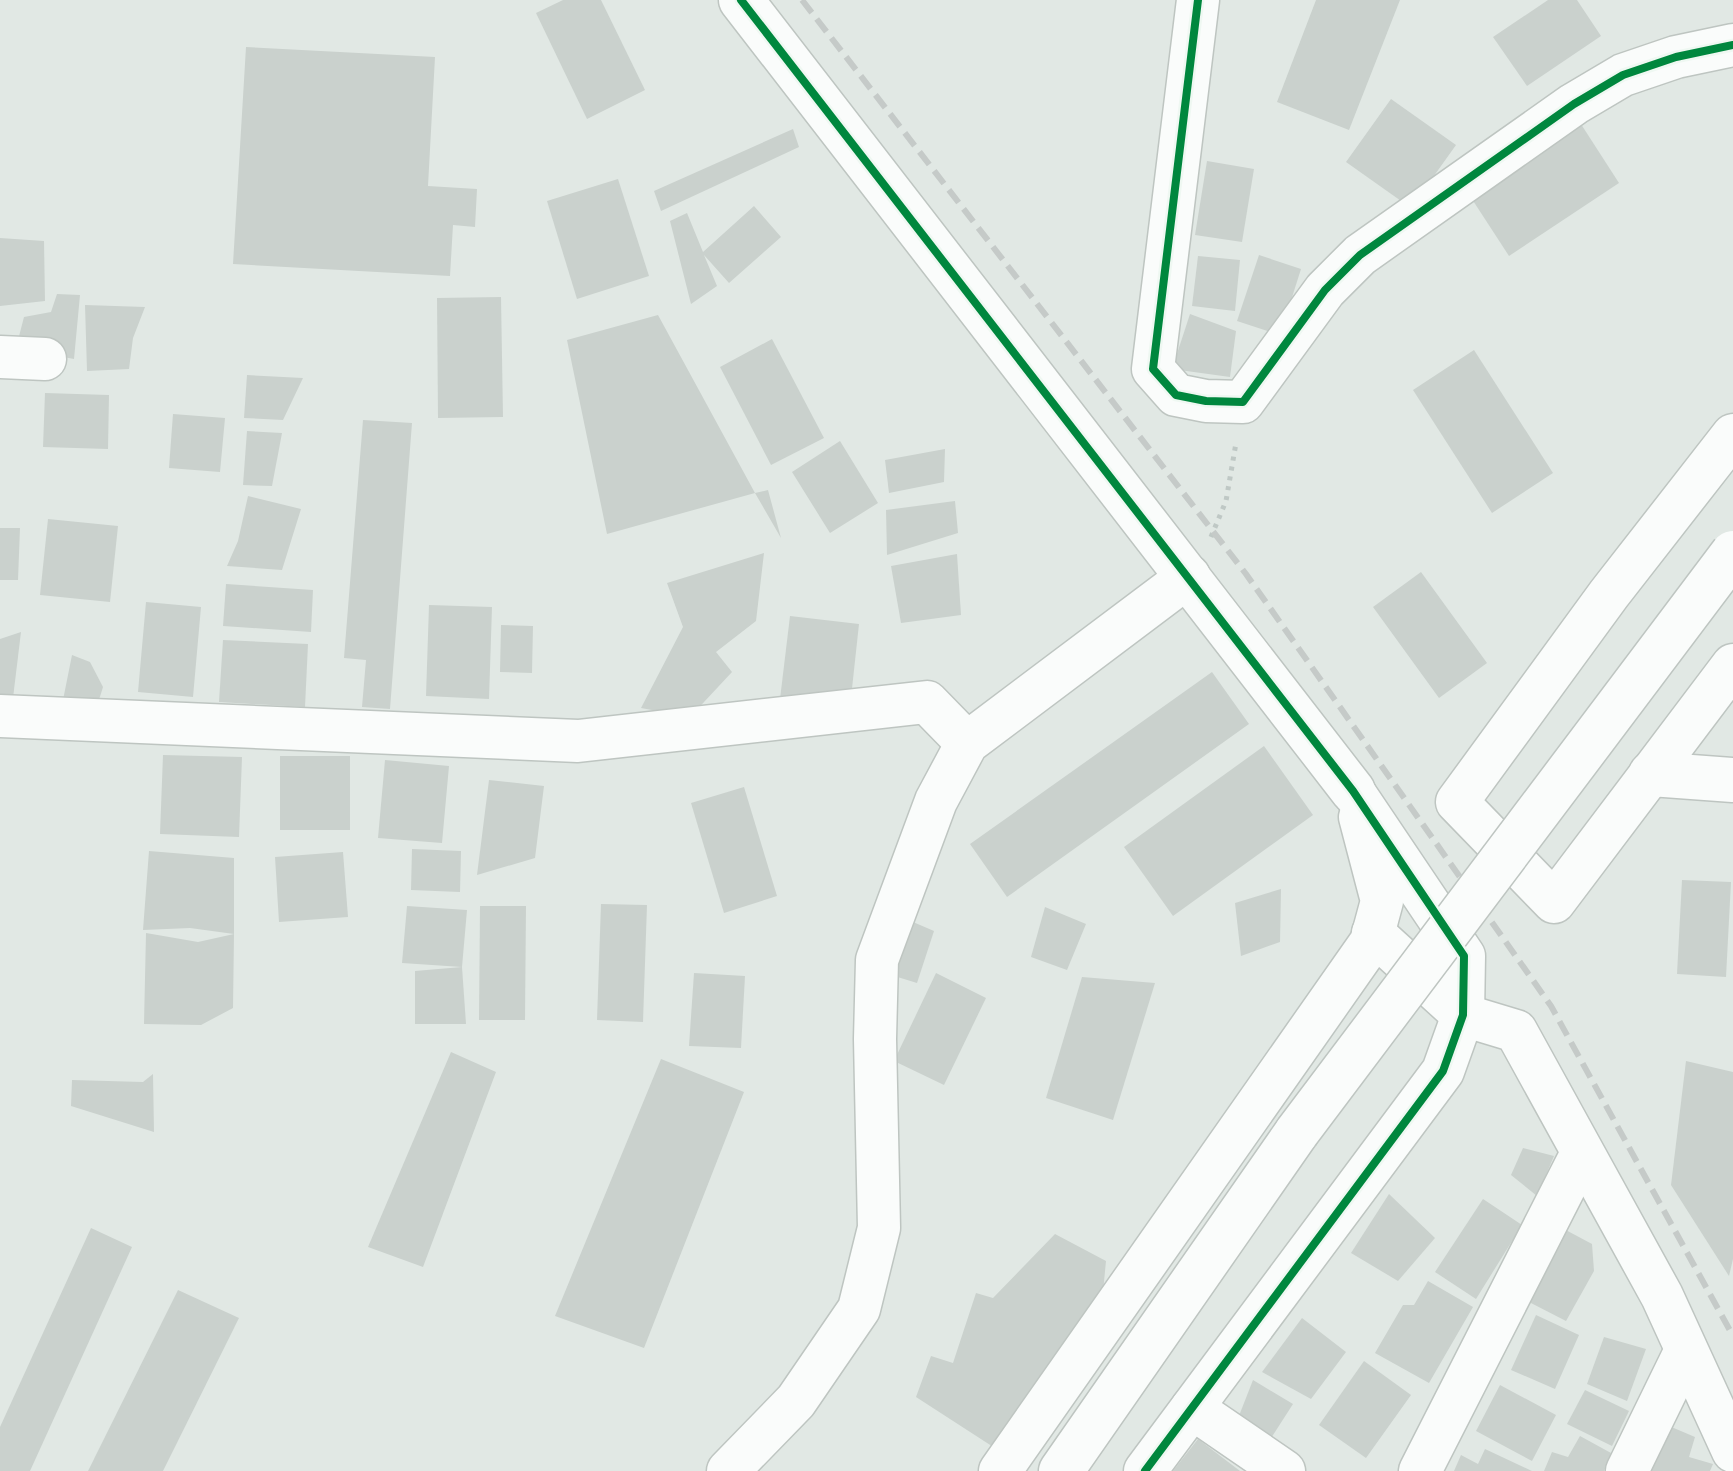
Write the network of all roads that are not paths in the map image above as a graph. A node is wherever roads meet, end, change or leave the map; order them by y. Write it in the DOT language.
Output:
graph roads {
  1 [pos="741,0"];
  2 [pos="1198,0"];
  3 [pos="1733,45"];
  4 [pos="0,357"];
  5 [pos="45,359"];
  6 [pos="1733,435"];
  7 [pos="1733,553"];
  8 [pos="1189,576"];
  9 [pos="1733,665"];
  10 [pos="0,716"];
  11 [pos="967,743"];
  12 [pos="1651,774"];
  13 [pos="1733,780"];
  14 [pos="1353,791"];
  15 [pos="1373,933"];
  16 [pos="1463,1015"];
  17 [pos="1582,1153"];
  18 [pos="1686,1350"];
  19 [pos="1192,1408"];
  20 [pos="1733,1451"];
  21 [pos="728,1471"];
  22 [pos="1000,1471"];
  23 [pos="1061,1471"];
  24 [pos="1145,1471"];
  25 [pos="1284,1471"];
  26 [pos="1420,1471"];
  27 [pos="1627,1471"];
  1 -- 8 [label="street"];
  2 -- 3 [label="street"];
  4 -- 5 [label="street"];
  6 -- 12 [label="street"];
  7 -- 23 [label="street, bridge"];
  8 -- 11 [label="street"];
  8 -- 14 [label="street"];
  9 -- 12 [label="street"];
  10 -- 11 [label="street"];
  11 -- 21 [label="street"];
  12 -- 13 [label="street"];
  14 -- 15 [label="street"];
  14 -- 16 [label="street"];
  15 -- 16 [label="street"];
  15 -- 22 [label="street"];
  16 -- 17 [label="street"];
  16 -- 19 [label="street"];
  17 -- 18 [label="street"];
  17 -- 26 [label="street"];
  18 -- 20 [label="street"];
  18 -- 27 [label="street"];
  19 -- 24 [label="street"];
  19 -- 25 [label="street"];
}
